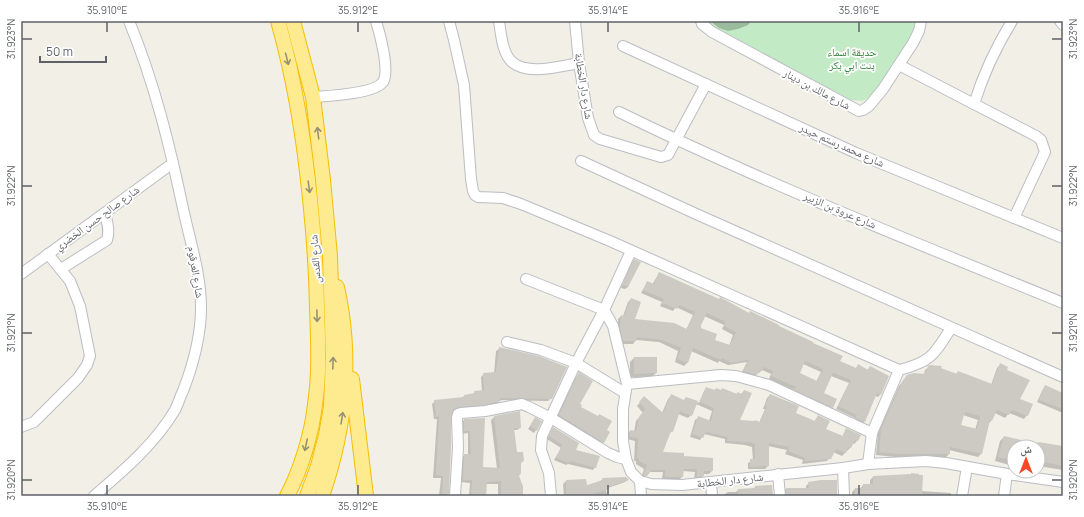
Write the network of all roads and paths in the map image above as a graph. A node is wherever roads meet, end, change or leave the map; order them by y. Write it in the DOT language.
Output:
graph roads {
  1 [pos="129,21"];
  2 [pos="278,21"];
  3 [pos="293,21"];
  4 [pos="376,21"];
  5 [pos="449,21"];
  6 [pos="499,21"];
  7 [pos="575,21"];
  8 [pos="701,21"];
  9 [pos="921,21"];
  10 [pos="1012,21"];
  11 [pos="1060,21"];
  12 [pos="1063,25"];
  13 [pos="623,46"];
  14 [pos="579,63"];
  15 [pos="899,65"];
  16 [pos="706,84"];
  17 [pos="313,97"];
  18 [pos="974,104"];
  19 [pos="619,112"];
  20 [pos="676,140"];
  21 [pos="581,161"];
  22 [pos="173,163"];
  23 [pos="105,213"];
  24 [pos="1014,218"];
  25 [pos="1063,238"];
  26 [pos="632,251"];
  27 [pos="48,254"];
  28 [pos="330,256"];
  29 [pos="61,269"];
  30 [pos="21,274"];
  31 [pos="526,279"];
  32 [pos="1063,303"];
  33 [pos="604,310"];
  34 [pos="342,311"];
  35 [pos="951,328"];
  36 [pos="507,342"];
  37 [pos="576,363"];
  38 [pos="899,370"];
  39 [pos="1063,377"];
  40 [pos="626,388"];
  41 [pos="551,418"];
  42 [pos="21,427"];
  43 [pos="872,433"];
  44 [pos="626,459"];
  45 [pos="868,464"];
  46 [pos="966,467"];
  47 [pos="843,468"];
  48 [pos="778,474"];
  49 [pos="1006,474"];
  50 [pos="1006,479"];
  51 [pos="1042,479"];
  52 [pos="640,481"];
  53 [pos="711,482"];
  54 [pos="1063,482"];
  55 [pos="94,496"];
  56 [pos="287,496"];
  57 [pos="307,496"];
  58 [pos="322,496"];
  59 [pos="366,496"];
  60 [pos="455,496"];
  61 [pos="551,496"];
  62 [pos="641,496"];
  63 [pos="712,496"];
  64 [pos="780,496"];
  65 [pos="844,496"];
  66 [pos="962,496"];
  67 [pos="1004,496"];
  1 -- 22 [label="street, شارع العرقوم"];
  2 -- 56 [label="highway, شارع القدس, one-way"];
  3 -- 17 [label="highway, شارع القدس"];
  4 -- 17 [label="street"];
  5 -- 26 [label="street"];
  6 -- 14 [label="street"];
  7 -- 14 [label="street, شارع دار الخطابة"];
  8 -- 15 [label="street, شارع مالك بن دينار"];
  9 -- 15 [label="street, شارع مالك بن دينار"];
  10 -- 18 [label="street"];
  11 -- 12 [label="street"];
  13 -- 16 [label="street, شارع محمد رستم حيدر"];
  14 -- 20 [label="street, شارع دار الخطابة"];
  15 -- 18 [label="street"];
  16 -- 20 [label="street, شارع دار الخطابة"];
  16 -- 24 [label="street, شارع محمد رستم حيدر"];
  28 -- 17 [label="highway, شارع القدس, one-way"];
  18 -- 24 [label="street"];
  19 -- 20 [label="street, شارع عروة بن الزبير"];
  20 -- 32 [label="street, شارع عروة بن الزبير"];
  21 -- 35 [label="street"];
  22 -- 23 [label="street, شارع صالح حسن الخضري"];
  22 -- 55 [label="street, شارع العرقوم"];
  23 -- 27 [label="street, شارع صالح حسن الخضري"];
  23 -- 29 [label="street"];
  24 -- 25 [label="street, شارع محمد رستم حيدر"];
  26 -- 33 [label="street"];
  26 -- 38 [label="street"];
  27 -- 29 [label="street"];
  27 -- 30 [label="street, شارع صالح حسن الخضري"];
  28 -- 34 [label="highway"];
  57 -- 28 [label="highway, شارع القدس, one-way"];
  29 -- 42 [label="street"];
  31 -- 33 [label="street"];
  33 -- 37 [label="street"];
  33 -- 40 [label="street"];
  58 -- 34 [label="highway, one-way"];
  34 -- 59 [label="highway"];
  35 -- 38 [label="street"];
  35 -- 39 [label="street"];
  36 -- 37 [label="street"];
  37 -- 40 [label="street"];
  37 -- 41 [label="street"];
  38 -- 43 [label="street"];
  40 -- 43 [label="street"];
  40 -- 44 [label="street"];
  41 -- 44 [label="street"];
  41 -- 60 [label="street"];
  41 -- 61 [label="street"];
  43 -- 45 [label="street"];
  44 -- 52 [label="street"];
  45 -- 46 [label="street, شارع دار الخطابة"];
  45 -- 47 [label="street, شارع دار الخطابة"];
  46 -- 49 [label="street, شارع دار الخطابة"];
  46 -- 66 [label="street"];
  47 -- 48 [label="street, شارع دار الخطابة"];
  47 -- 65 [label="street"];
  48 -- 53 [label="street, شارع دار الخطابة"];
  48 -- 64 [label="street"];
  50 -- 67 [label="street"];
  51 -- 54 [label="street, شارع دار الخطابة"];
  52 -- 53 [label="street, شارع دار الخطابة"];
  52 -- 62 [label="street"];
  53 -- 63 [label="street"];
}
